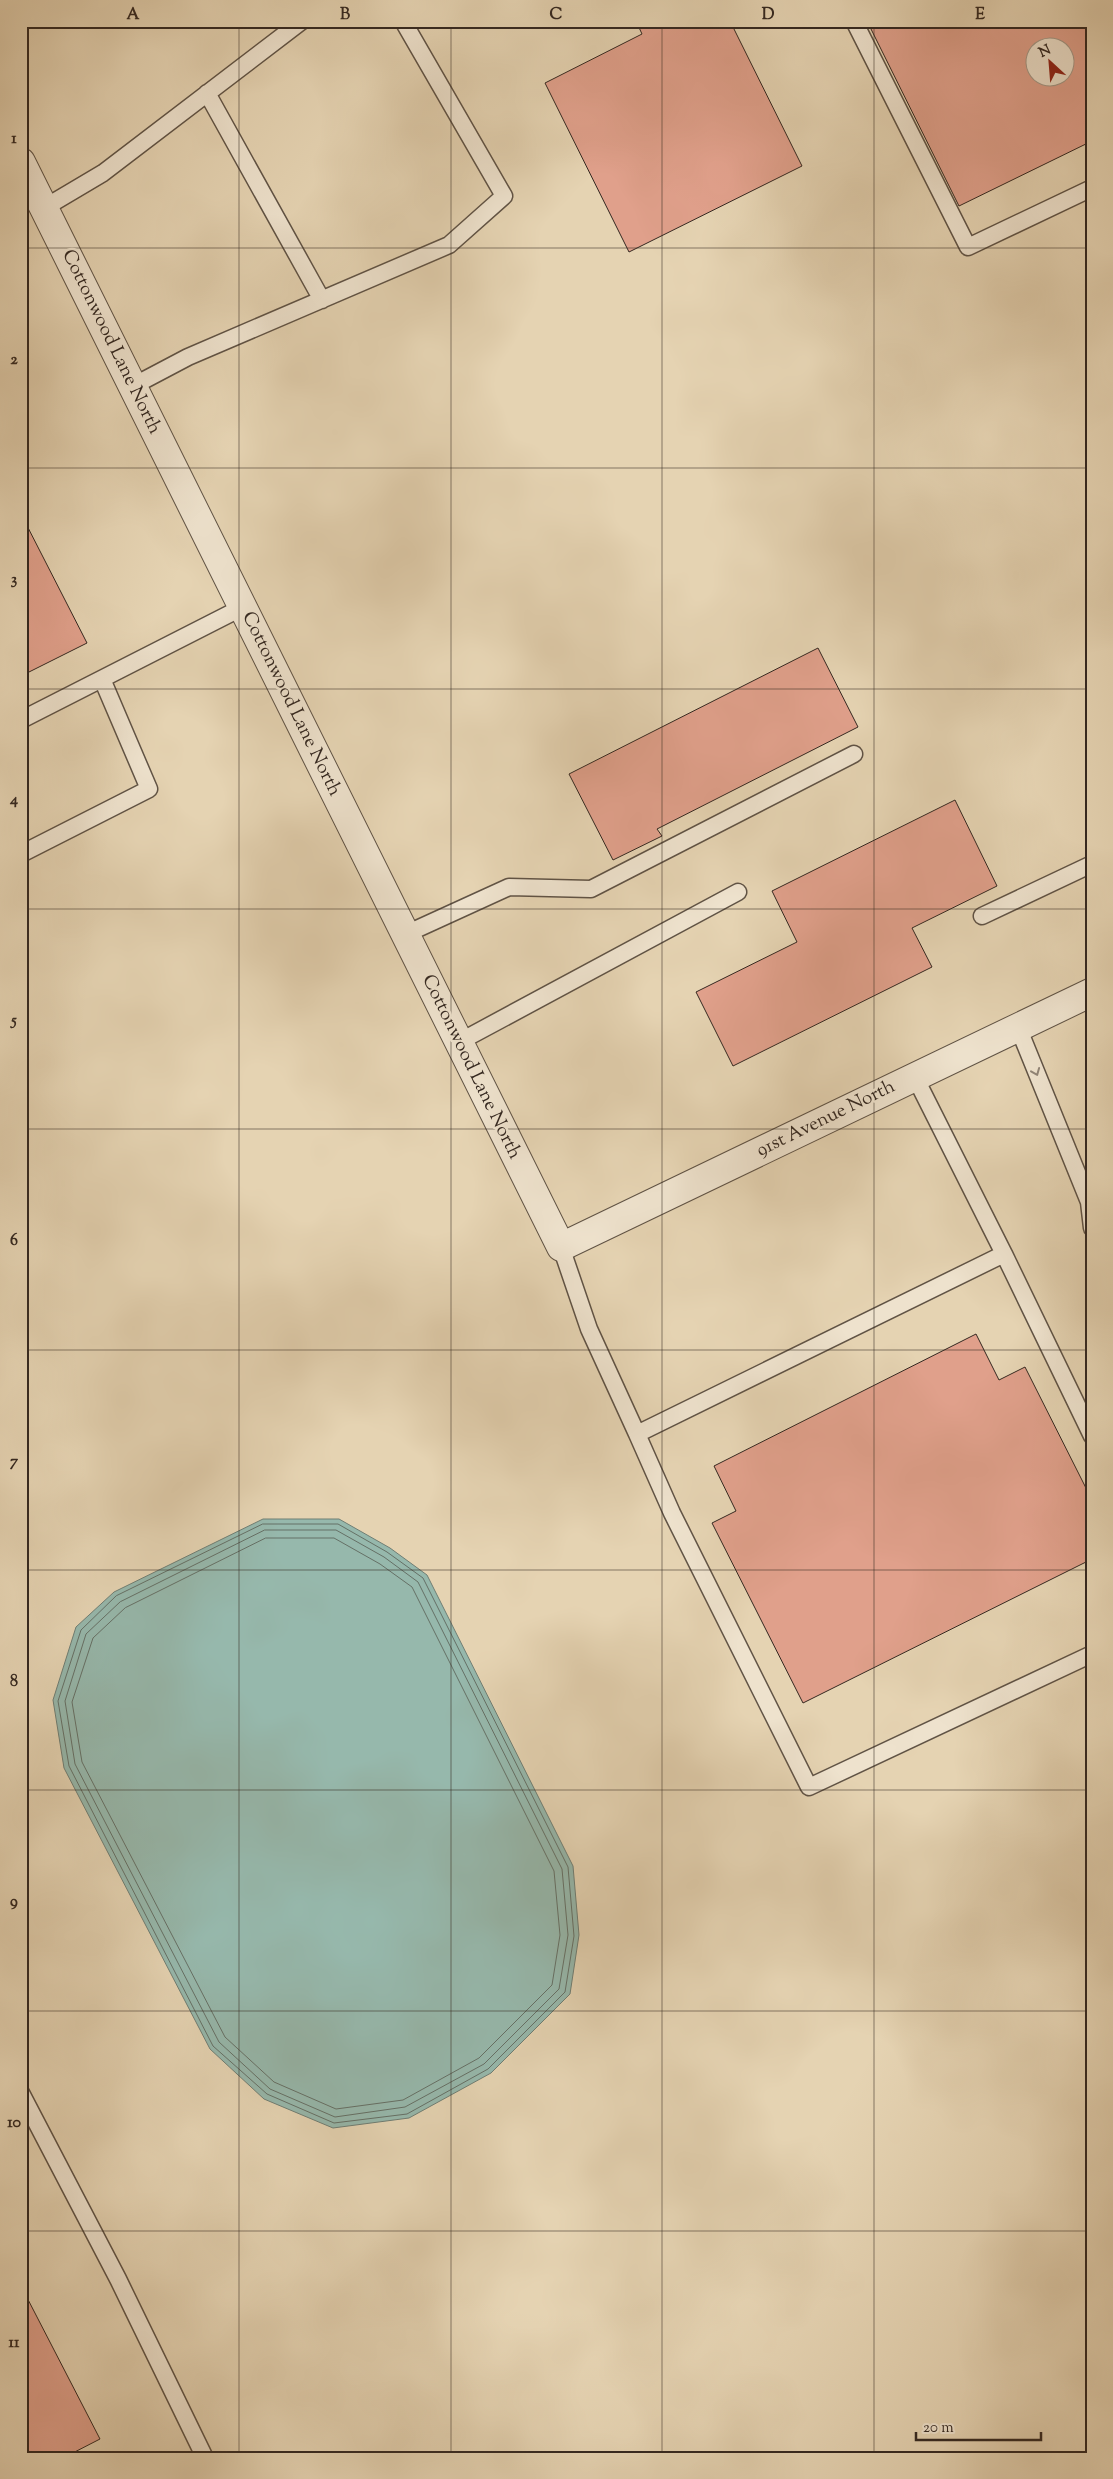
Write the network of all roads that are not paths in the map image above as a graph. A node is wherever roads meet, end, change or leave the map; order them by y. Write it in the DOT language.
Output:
graph roads {
  1 [pos="302,21"];
  2 [pos="402,21"];
  3 [pos="854,21"];
  4 [pos="207,93"];
  5 [pos="21,162"];
  6 [pos="1092,188"];
  7 [pos="44,208"];
  8 [pos="322,300"];
  9 [pos="133,386"];
  10 [pos="243,607"];
  11 [pos="102,679"];
  12 [pos="21,720"];
  13 [pos="854,754"];
  14 [pos="21,854"];
  15 [pos="1092,864"];
  16 [pos="738,892"];
  17 [pos="982,916"];
  18 [pos="406,934"];
  19 [pos="1092,992"];
  20 [pos="1018,1027"];
  21 [pos="459,1042"];
  22 [pos="915,1076"];
  23 [pos="1090,1201"];
  24 [pos="1092,1228"];
  25 [pos="561,1247"];
  26 [pos="1004,1254"];
  27 [pos="637,1434"];
  28 [pos="1092,1436"];
  29 [pos="1092,1654"];
  30 [pos="21,2093"];
  31 [pos="205,2458"];
  1 -- 4 [label="lane"];
  2 -- 8 [label="lane"];
  3 -- 6 [label="lane"];
  4 -- 7 [label="lane"];
  4 -- 8 [label="lane"];
  5 -- 7 [label="street, Cottonwood Lane North"];
  7 -- 9 [label="street, Cottonwood Lane North"];
  8 -- 9 [label="lane"];
  9 -- 10 [label="street, Cottonwood Lane North"];
  10 -- 11 [label="lane"];
  10 -- 18 [label="street, Cottonwood Lane North"];
  11 -- 12 [label="lane"];
  11 -- 14 [label="lane"];
  13 -- 18 [label="lane"];
  15 -- 17 [label="lane"];
  16 -- 21 [label="lane"];
  18 -- 21 [label="street, Cottonwood Lane North"];
  19 -- 20 [label="street, 91st Avenue North"];
  20 -- 22 [label="street, 91st Avenue North"];
  20 -- 23 [label="lane, one-way"];
  21 -- 25 [label="street, Cottonwood Lane North"];
  22 -- 25 [label="street, 91st Avenue North"];
  22 -- 26 [label="lane"];
  23 -- 24 [label="lane"];
  25 -- 27 [label="lane"];
  26 -- 27 [label="lane"];
  26 -- 28 [label="lane"];
  27 -- 29 [label="lane"];
  30 -- 31 [label="lane"];
}
